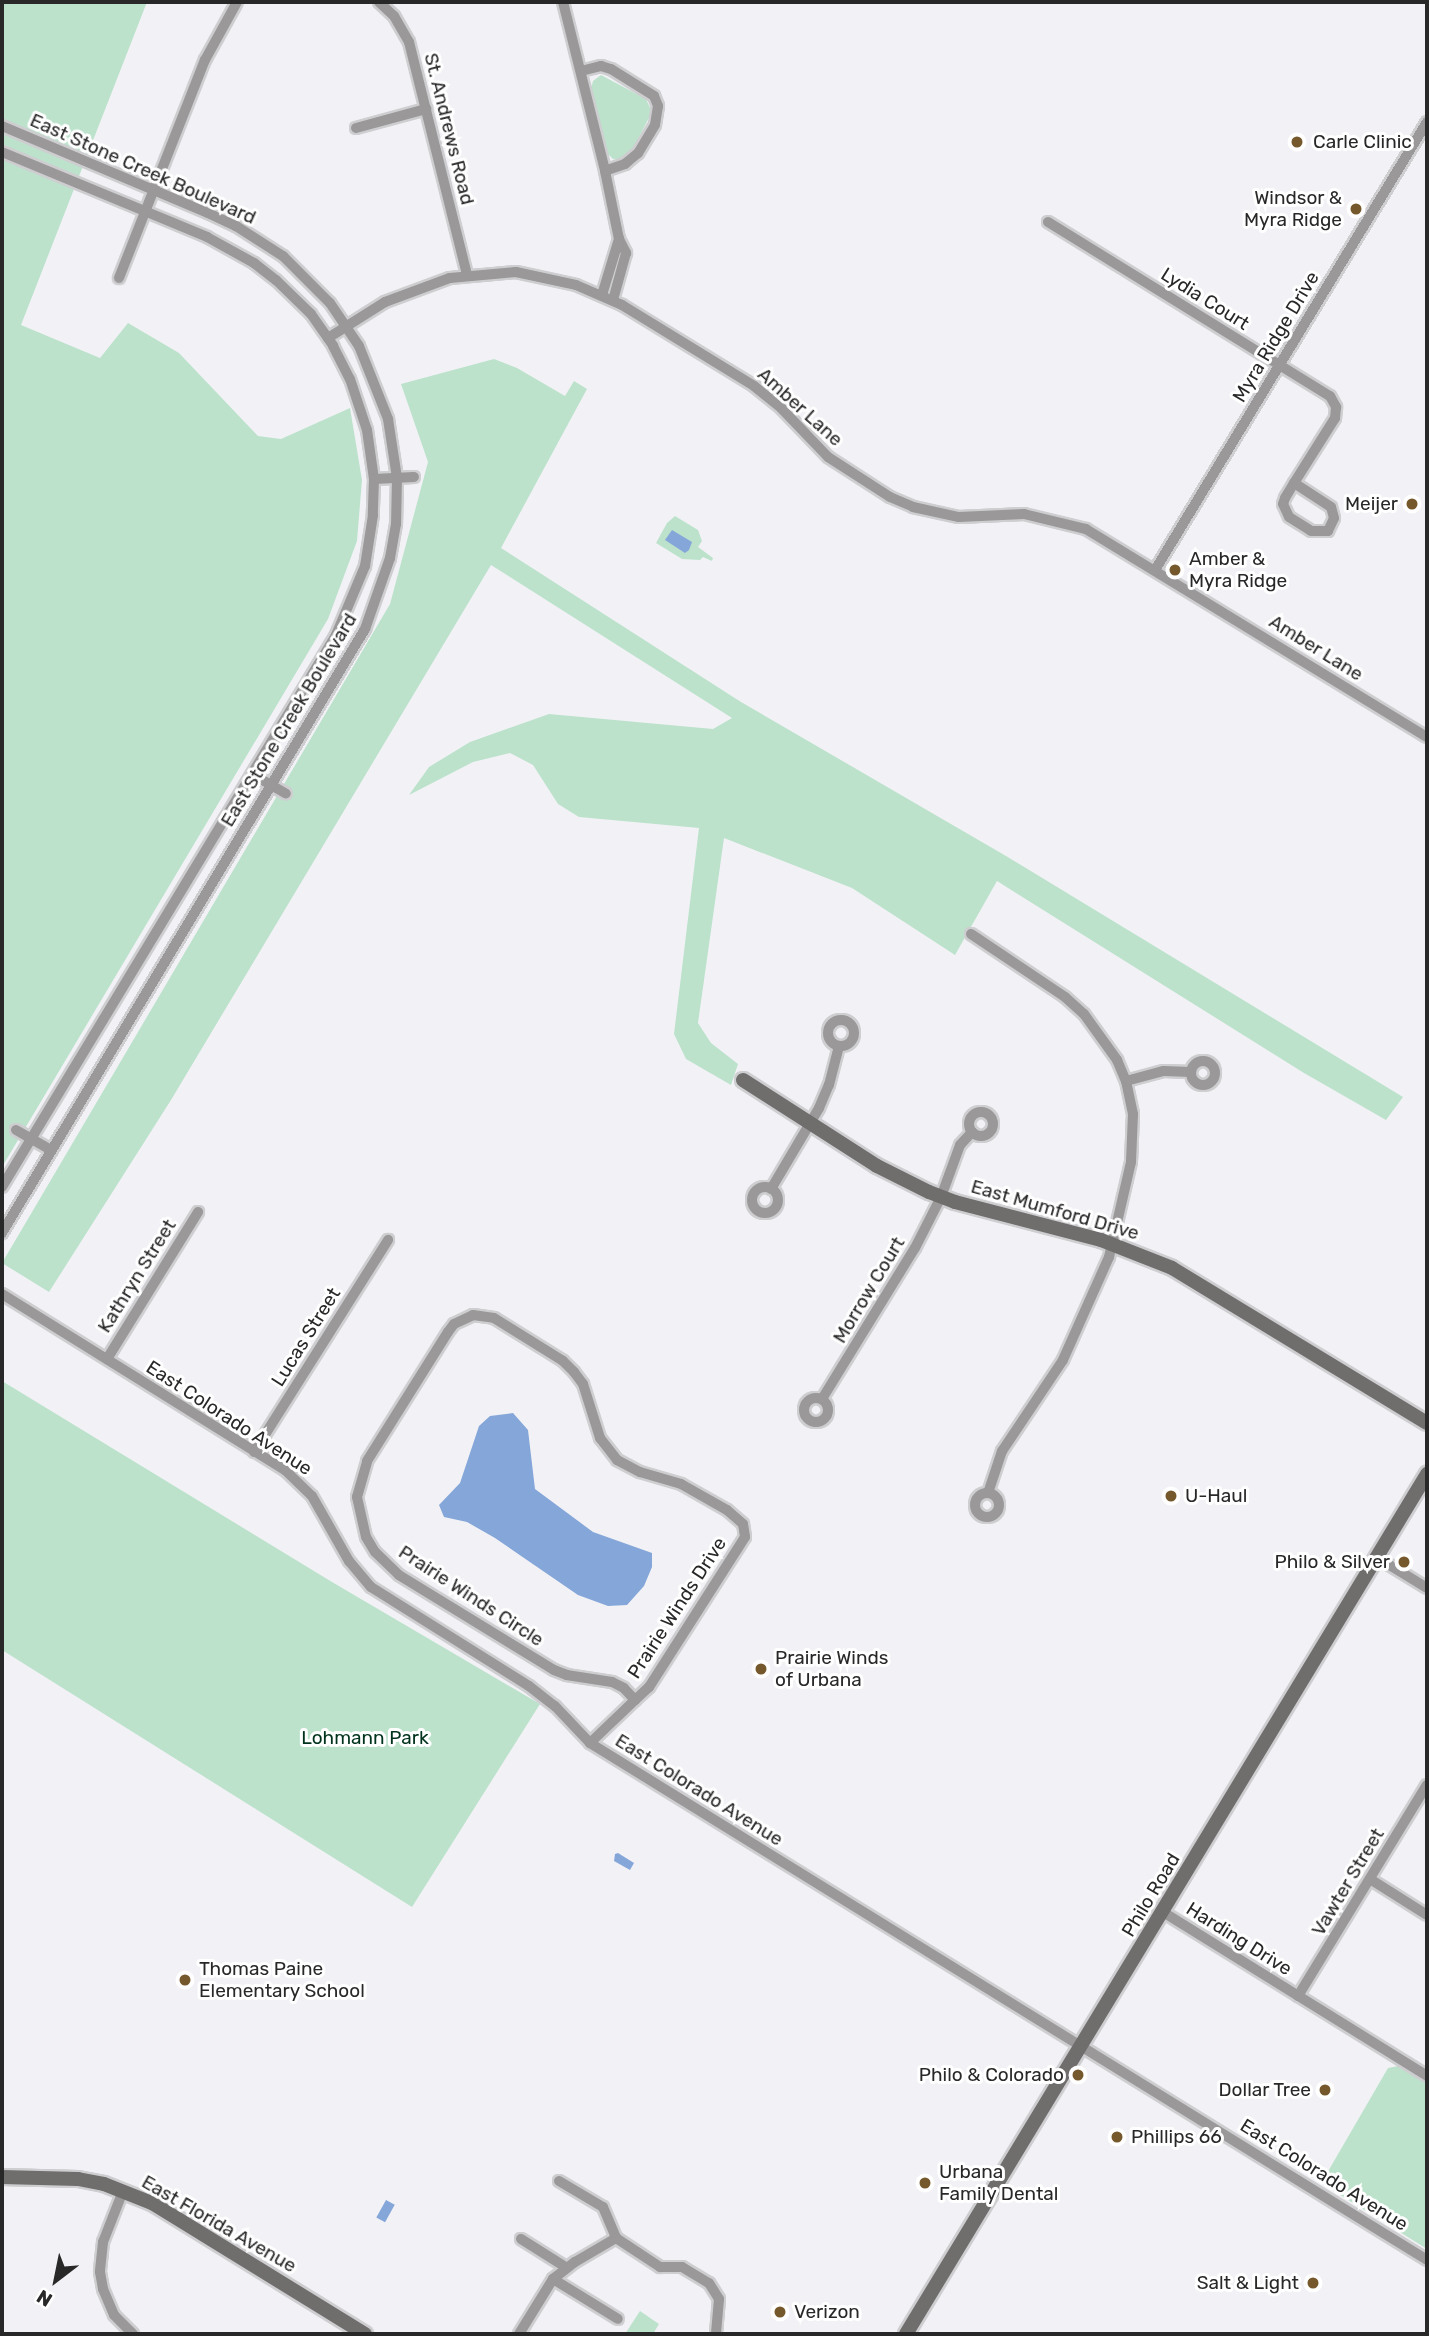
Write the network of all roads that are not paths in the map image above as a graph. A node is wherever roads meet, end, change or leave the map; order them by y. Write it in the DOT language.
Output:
graph roads {
  1 [pos="237,2"];
  2 [pos="379,2"];
  3 [pos="563,2"];
  4 [pos="581,71"];
  5 [pos="426,110"];
  6 [pos="1427,122"];
  7 [pos="2,126"];
  8 [pos="356,128"];
  9 [pos="2,152"];
  10 [pos="605,171"];
  11 [pos="153,190"];
  12 [pos="143,211"];
  13 [pos="1048,222"];
  14 [pos="619,239"];
  15 [pos="467,275"];
  16 [pos="119,278"];
  17 [pos="602,295"];
  18 [pos="613,300"];
  19 [pos="347,326"];
  20 [pos="328,338"];
  21 [pos="1280,365"];
  22 [pos="414,477"];
  23 [pos="397,478"];
  24 [pos="374,479"];
  25 [pos="1294,483"];
  26 [pos="1155,569"];
  27 [pos="1427,737"];
  28 [pos="252,775"];
  29 [pos="271,785"];
  30 [pos="286,794"];
  31 [pos="971,934"];
  32 [pos="839,1046"];
  33 [pos="1191,1072"];
  34 [pos="743,1080"];
  35 [pos="1126,1081"];
  36 [pos="811,1123"];
  37 [pos="16,1129"];
  38 [pos="972,1132"];
  39 [pos="31,1138"];
  40 [pos="51,1150"];
  41 [pos="2,1187"];
  42 [pos="771,1189"];
  43 [pos="941,1197"];
  44 [pos="198,1212"];
  45 [pos="2,1233"];
  46 [pos="388,1240"];
  47 [pos="1113,1244"];
  48 [pos="2,1294"];
  49 [pos="468,1317"];
  50 [pos="107,1359"];
  51 [pos="822,1399"];
  52 [pos="1427,1423"];
  53 [pos="254,1452"];
  54 [pos="1427,1474"];
  55 [pos="988,1493"];
  56 [pos="1378,1558"];
  57 [pos="1427,1588"];
  58 [pos="612,1682"];
  59 [pos="635,1700"];
  60 [pos="590,1742"];
  61 [pos="1427,1785"];
  62 [pos="1370,1879"];
  63 [pos="1163,1912"];
  64 [pos="1427,1915"];
  65 [pos="1298,1996"];
  66 [pos="1081,2047"];
  67 [pos="1427,2076"];
  68 [pos="2,2177"];
  69 [pos="559,2181"];
  70 [pos="123,2191"];
  71 [pos="616,2238"];
  72 [pos="521,2239"];
  73 [pos="1427,2260"];
  74 [pos="568,2268"];
  75 [pos="553,2279"];
  76 [pos="618,2319"];
  77 [pos="133,2334"];
  78 [pos="365,2334"];
  79 [pos="519,2334"];
  80 [pos="716,2334"];
  81 [pos="906,2334"];
  1 -- 11 [label="street"];
  2 -- 5 [label="street, St. Andrews Road"];
  3 -- 4 [label="street"];
  4 -- 10 [label="street"];
  4 -- 10 [label="street"];
  5 -- 8 [label="street"];
  5 -- 15 [label="street, St. Andrews Road"];
  6 -- 21 [label="street, Myra Ridge Drive"];
  7 -- 11 [label="street, East Stone Creek Boulevard"];
  9 -- 12 [label="street, East Stone Creek Boulevard"];
  10 -- 14 [label="street"];
  11 -- 12 [label="street"];
  11 -- 19 [label="street, East Stone Creek Boulevard"];
  12 -- 16 [label="street"];
  12 -- 20 [label="street, East Stone Creek Boulevard"];
  13 -- 21 [label="street, Lydia Court"];
  14 -- 17 [label="street"];
  14 -- 18 [label="street"];
  15 -- 17 [label="street, Amber Lane"];
  15 -- 19 [label="street, Amber Lane"];
  17 -- 18 [label="street, Amber Lane"];
  18 -- 26 [label="street, Amber Lane"];
  19 -- 20 [label="street, Amber Lane"];
  19 -- 23 [label="street, East Stone Creek Boulevard"];
  20 -- 24 [label="street, East Stone Creek Boulevard"];
  21 -- 25 [label="street, Lydia Court"];
  21 -- 26 [label="street, Myra Ridge Drive"];
  22 -- 23 [label="street"];
  23 -- 24 [label="street"];
  23 -- 29 [label="street, East Stone Creek Boulevard"];
  24 -- 28 [label="street, East Stone Creek Boulevard"];
  25 -- 25 [label="street, Lydia Court"];
  26 -- 27 [label="street, Amber Lane"];
  28 -- 29 [label="street"];
  28 -- 39 [label="street, East Stone Creek Boulevard"];
  29 -- 30 [label="street"];
  29 -- 40 [label="street, East Stone Creek Boulevard"];
  31 -- 35 [label="street"];
  32 -- 36 [label="street"];
  33 -- 35 [label="street"];
  34 -- 36 [label="street, East Mumford Drive"];
  35 -- 47 [label="street"];
  36 -- 42 [label="street"];
  36 -- 43 [label="street, East Mumford Drive"];
  37 -- 39 [label="street"];
  38 -- 43 [label="street, Morrow Court"];
  39 -- 40 [label="street"];
  39 -- 41 [label="street, East Stone Creek Boulevard"];
  40 -- 45 [label="street, East Stone Creek Boulevard"];
  43 -- 47 [label="street, East Mumford Drive"];
  43 -- 51 [label="street, Morrow Court"];
  44 -- 50 [label="street, Kathryn Street"];
  46 -- 53 [label="street, Lucas Street"];
  47 -- 52 [label="street, East Mumford Drive"];
  47 -- 55 [label="street"];
  48 -- 50 [label="street, East Colorado Avenue"];
  49 -- 58 [label="street, Prairie Winds Circle"];
  49 -- 59 [label="street, Prairie Winds Drive"];
  50 -- 53 [label="street, East Colorado Avenue"];
  53 -- 60 [label="street, East Colorado Avenue"];
  54 -- 56 [label="street, Philo Road"];
  56 -- 57 [label="street"];
  56 -- 63 [label="street, Philo Road"];
  58 -- 59 [label="street, Prairie Winds Drive"];
  59 -- 60 [label="street, Prairie Winds Drive"];
  60 -- 66 [label="street, East Colorado Avenue"];
  61 -- 62 [label="street, Vawter Street"];
  62 -- 64 [label="street"];
  62 -- 65 [label="street, Vawter Street"];
  63 -- 65 [label="street, Harding Drive"];
  63 -- 66 [label="street, Philo Road"];
  65 -- 67 [label="street, Harding Drive"];
  66 -- 73 [label="street, East Colorado Avenue"];
  66 -- 81 [label="street, Philo Road"];
  68 -- 70 [label="street, East Florida Avenue"];
  69 -- 71 [label="street"];
  70 -- 77 [label="street"];
  70 -- 78 [label="street, East Florida Avenue"];
  71 -- 74 [label="street"];
  71 -- 80 [label="street"];
  72 -- 74 [label="street"];
  74 -- 75 [label="street"];
  75 -- 76 [label="street"];
  75 -- 79 [label="street"];
}
